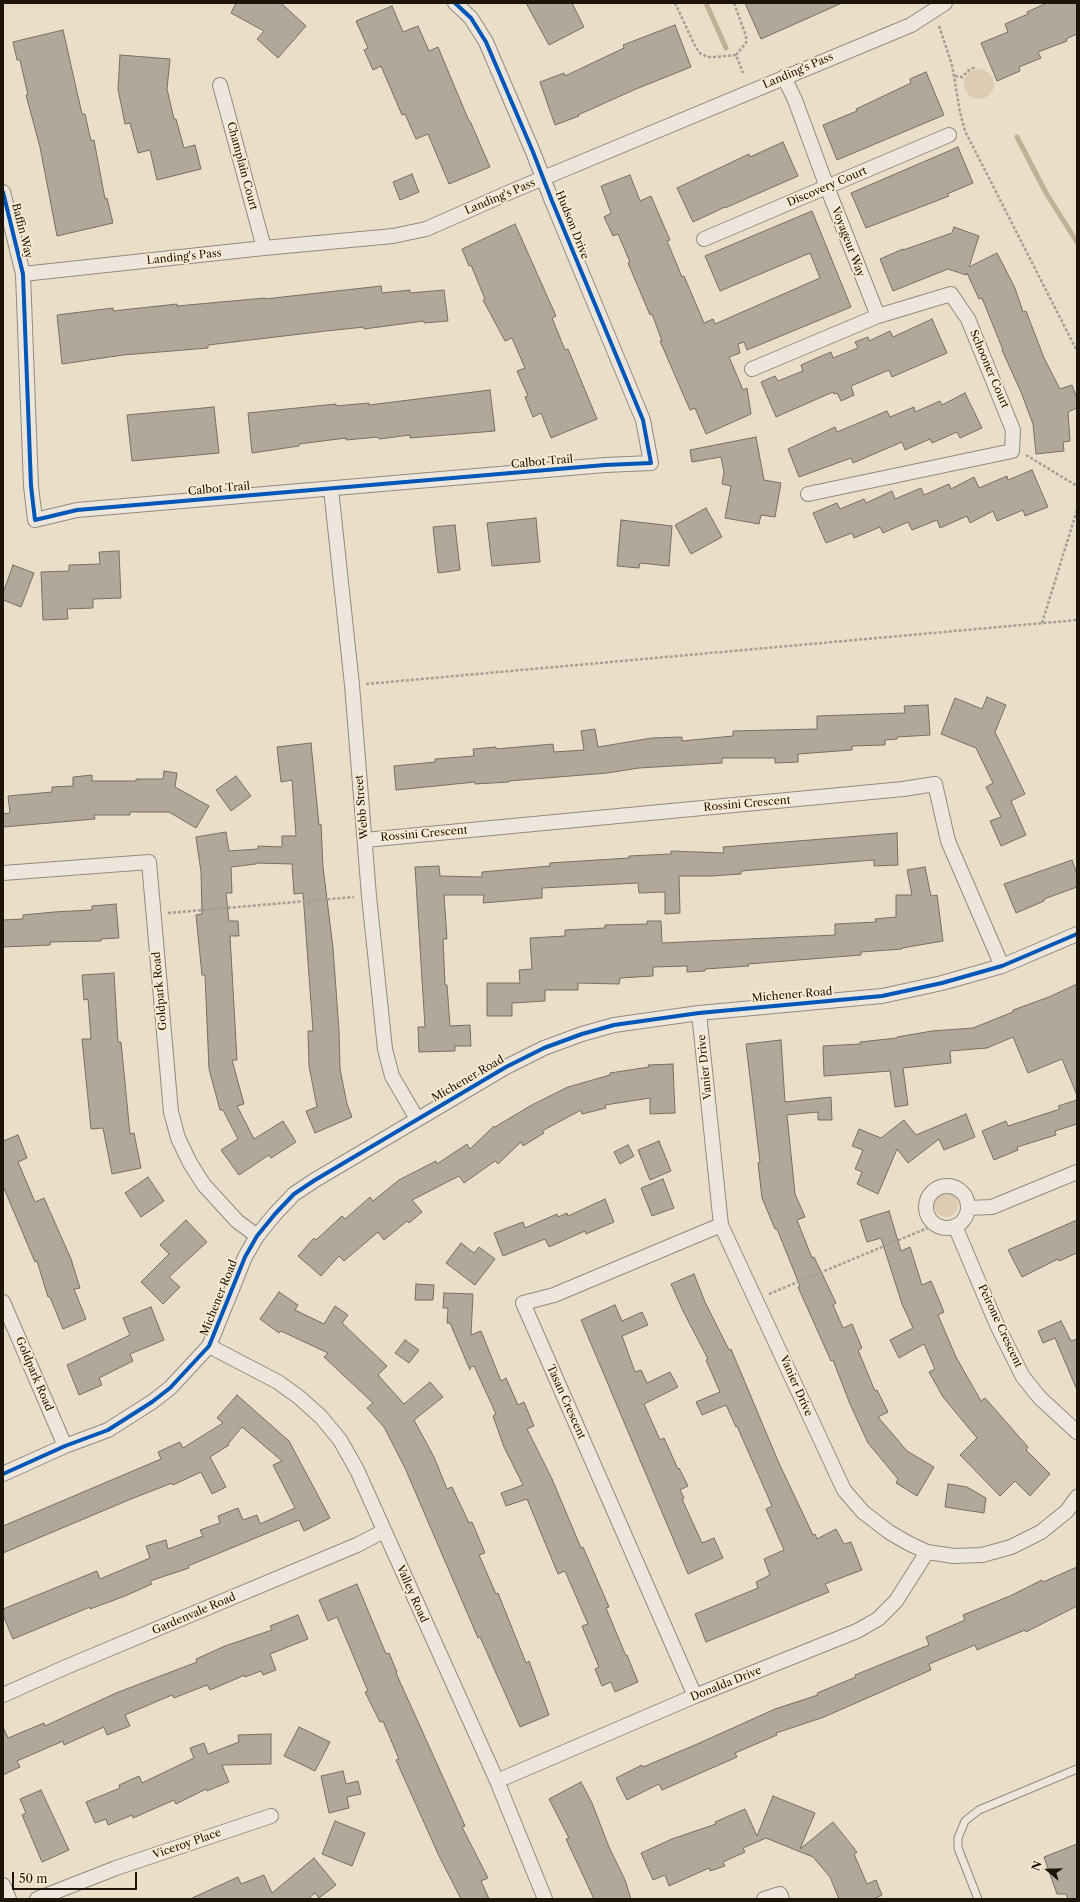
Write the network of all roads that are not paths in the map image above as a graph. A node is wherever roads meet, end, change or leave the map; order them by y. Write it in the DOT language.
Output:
graph roads {
  1 [pos="456,3"];
  2 [pos="945,3"];
  3 [pos="784,77"];
  4 [pos="220,84"];
  5 [pos="949,135"];
  6 [pos="544,178"];
  7 [pos="826,187"];
  8 [pos="3,192"];
  9 [pos="704,240"];
  10 [pos="264,248"];
  11 [pos="23,274"];
  12 [pos="878,316"];
  13 [pos="752,369"];
  14 [pos="651,463"];
  15 [pos="331,489"];
  16 [pos="808,494"];
  17 [pos="365,840"];
  18 [pos="3,872"];
  19 [pos="1077,934"];
  20 [pos="1002,966"];
  21 [pos="699,1013"];
  22 [pos="417,1119"];
  23 [pos="1077,1172"];
  24 [pos="968,1208"];
  25 [pos="721,1225"];
  26 [pos="955,1226"];
  27 [pos="257,1236"];
  28 [pos="3,1302"];
  29 [pos="209,1346"];
  30 [pos="1077,1432"];
  31 [pos="65,1446"];
  32 [pos="3,1474"];
  33 [pos="1077,1497"];
  34 [pos="384,1531"];
  35 [pos="927,1552"];
  36 [pos="3,1695"];
  37 [pos="695,1696"];
  38 [pos="1077,1769"];
  39 [pos="497,1781"];
  40 [pos="271,1816"];
  41 [pos="3,1884"];
  42 [pos="9,1899"];
  43 [pos="37,1899"];
  44 [pos="545,1899"];
  45 [pos="764,1899"];
  46 [pos="782,1899"];
  47 [pos="978,1899"];
  1 -- 6 [label="street, Hudson Drive"];
  2 -- 3 [label="street, Landing's Pass"];
  3 -- 6 [label="street, Landing's Pass"];
  3 -- 7 [label="street, Voyageur Way"];
  4 -- 10 [label="street, Champlain Court"];
  5 -- 7 [label="street, Discovery Court"];
  6 -- 10 [label="street, Landing's Pass"];
  6 -- 14 [label="street, Hudson Drive"];
  7 -- 9 [label="street, Discovery Court"];
  7 -- 12 [label="street, Voyageur Way"];
  8 -- 11 [label="street, Baffin Way"];
  10 -- 11 [label="street, Landing's Pass"];
  11 -- 15 [label="street, Calbot Trail"];
  12 -- 13 [label="street, Schooner Court"];
  12 -- 16 [label="street, Schooner Court"];
  14 -- 15 [label="street, Calbot Trail"];
  15 -- 17 [label="street, Webb Street"];
  17 -- 20 [label="street, Rossini Crescent"];
  17 -- 22 [label="street, Webb Street"];
  18 -- 27 [label="street, Goldpark Road"];
  19 -- 20 [label="street, Michener Road"];
  20 -- 21 [label="street, Michener Road"];
  21 -- 22 [label="street, Michener Road"];
  21 -- 25 [label="street, Vanier Drive"];
  22 -- 27 [label="street, Michener Road"];
  23 -- 24 [label="street"];
  24 -- 26 [label="street"];
  24 -- 26 [label="street"];
  25 -- 35 [label="street, Vanier Drive"];
  25 -- 37 [label="street, Tasan Crescent"];
  26 -- 30 [label="street, Peirone Crescent"];
  27 -- 29 [label="street, Michener Road"];
  28 -- 31 [label="street, Goldpark Road"];
  29 -- 31 [label="street, Michener Road"];
  29 -- 34 [label="street, Valley Road"];
  31 -- 32 [label="street, Michener Road"];
  33 -- 35 [label="street, Vanier Drive"];
  34 -- 36 [label="street, Gardenvale Road"];
  34 -- 39 [label="street, Valley Road"];
  35 -- 37 [label="street, Donalda Drive"];
  37 -- 39 [label="street, Donalda Drive"];
  38 -- 47 [label="lane"];
  39 -- 44 [label="street, Valley Road"];
  40 -- 43 [label="street, Viceroy Place"];
  41 -- 42 [label="street"];
  45 -- 46 [label="street"];
}
